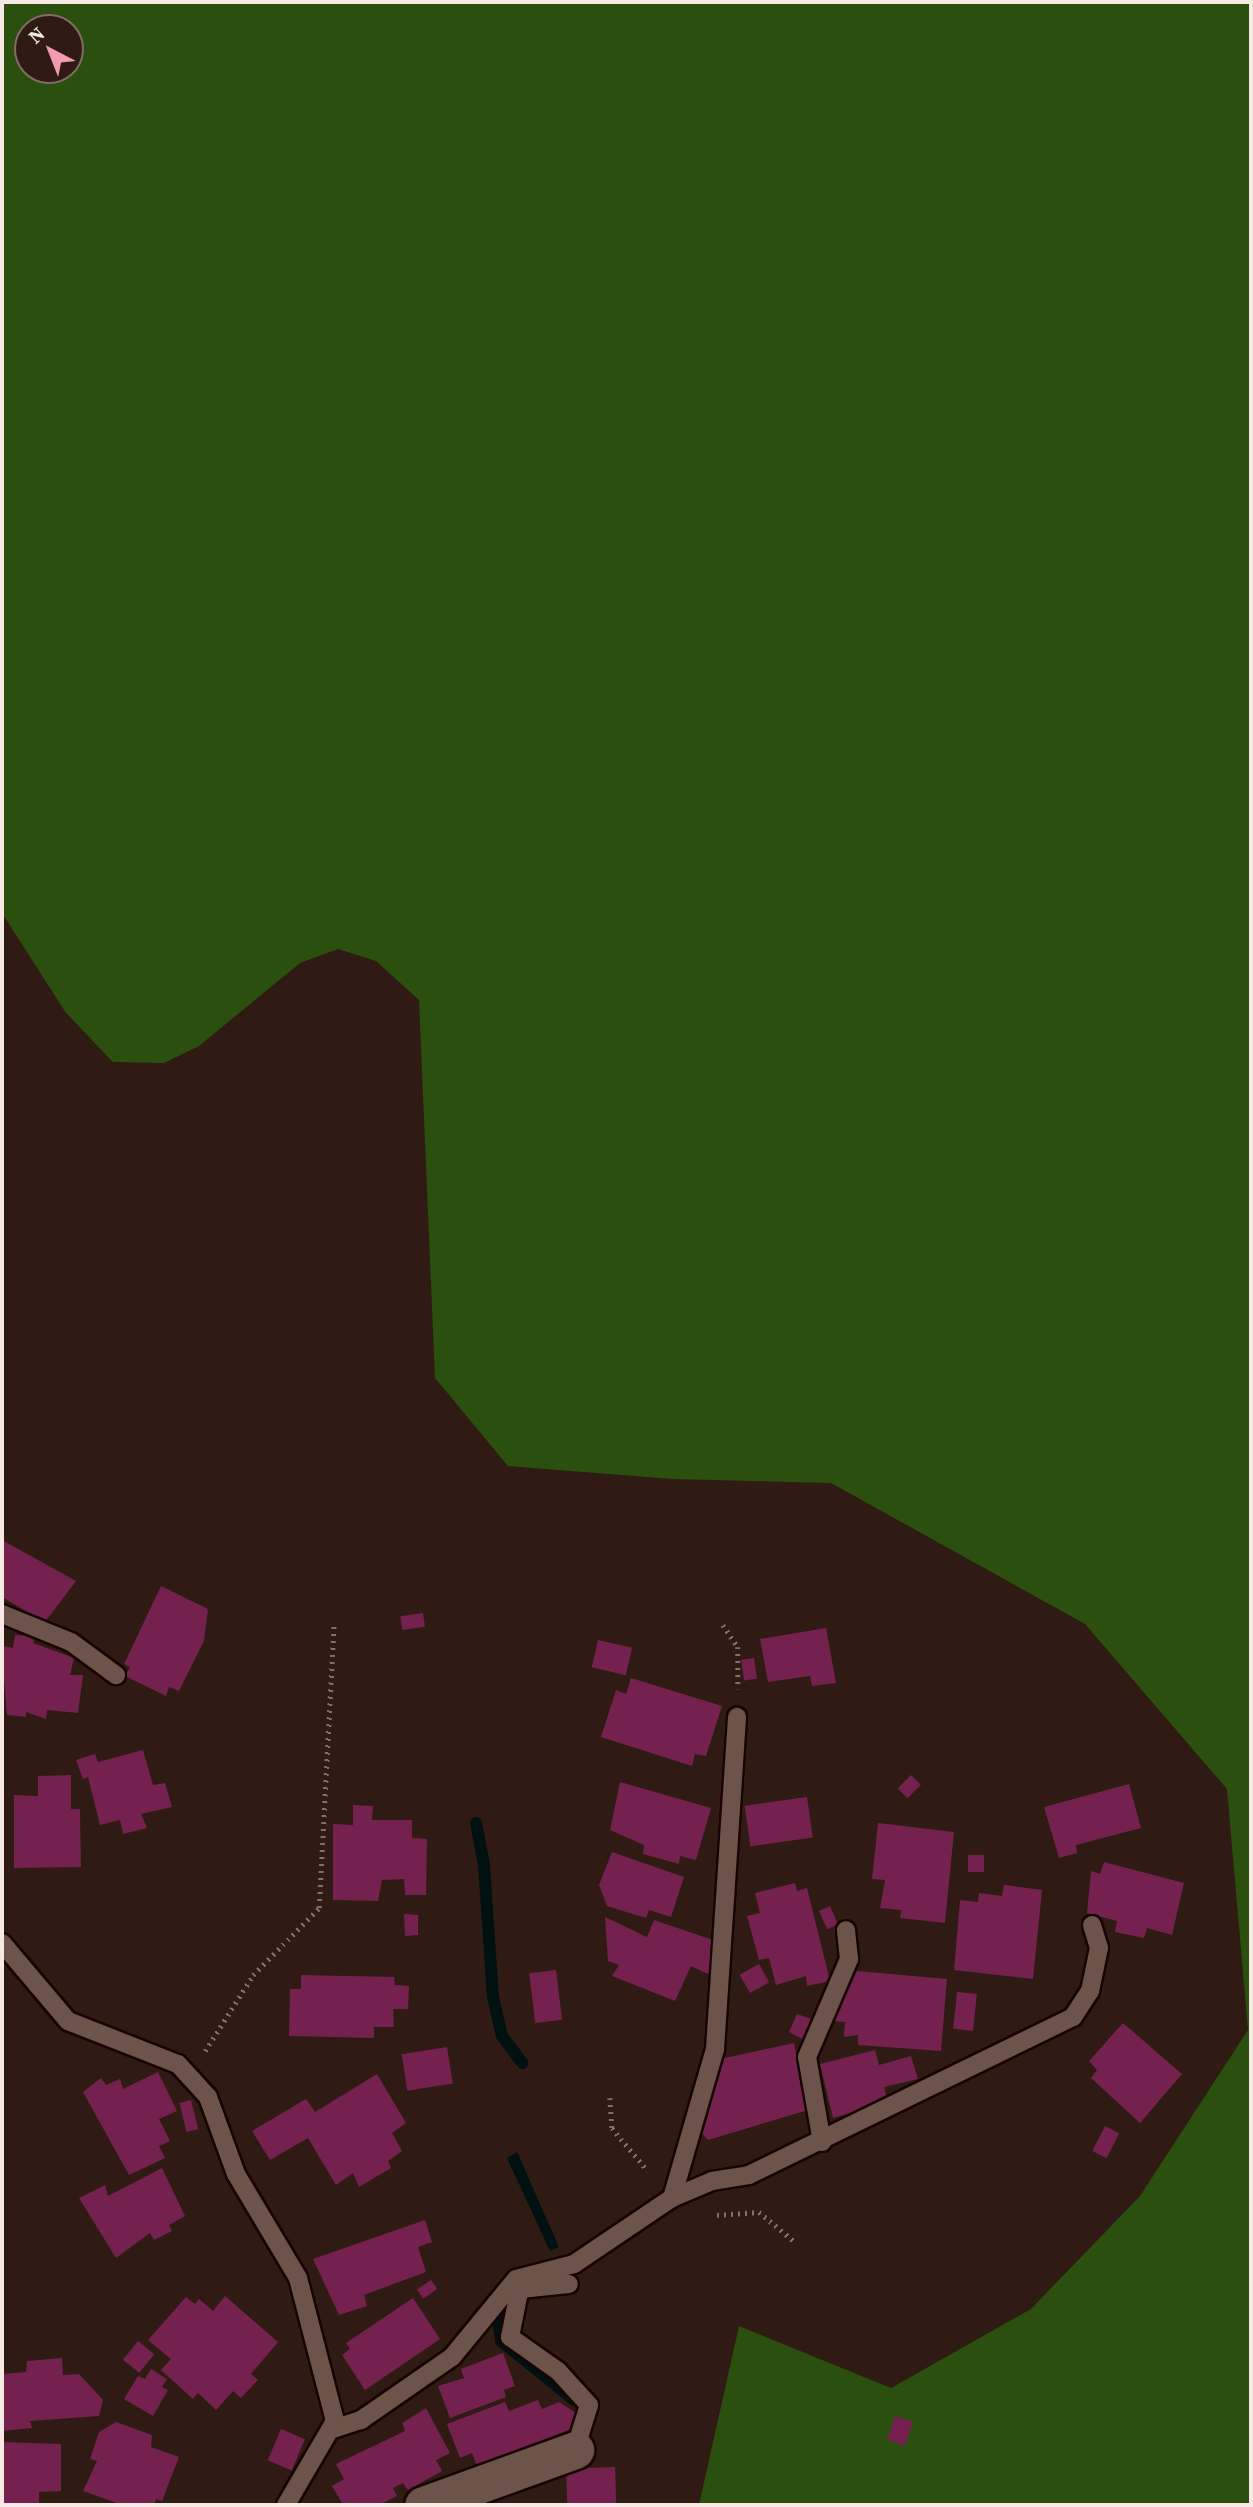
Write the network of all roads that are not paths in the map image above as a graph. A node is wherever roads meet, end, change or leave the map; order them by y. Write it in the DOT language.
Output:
graph roads {
  1 [pos="2,1614"];
  2 [pos="116,1675"];
  3 [pos="737,1717"];
  4 [pos="1091,1926"];
  5 [pos="846,1930"];
  6 [pos="2,1943"];
  7 [pos="822,2141"];
  8 [pos="677,2195"];
  9 [pos="569,2284"];
  10 [pos="513,2291"];
  11 [pos="330,2430"];
  12 [pos="575,2450"];
  13 [pos="286,2505"];
  14 [pos="424,2505"];
  1 -- 2 [label="lane"];
  3 -- 8 [label="lane"];
  4 -- 7 [label="lane"];
  5 -- 7 [label="lane"];
  6 -- 11 [label="lane"];
  7 -- 8 [label="lane"];
  8 -- 10 [label="lane"];
  9 -- 10 [label="lane"];
  10 -- 11 [label="lane"];
  10 -- 12 [label="lane"];
  11 -- 13 [label="lane"];
  12 -- 14 [label="street"];
}
